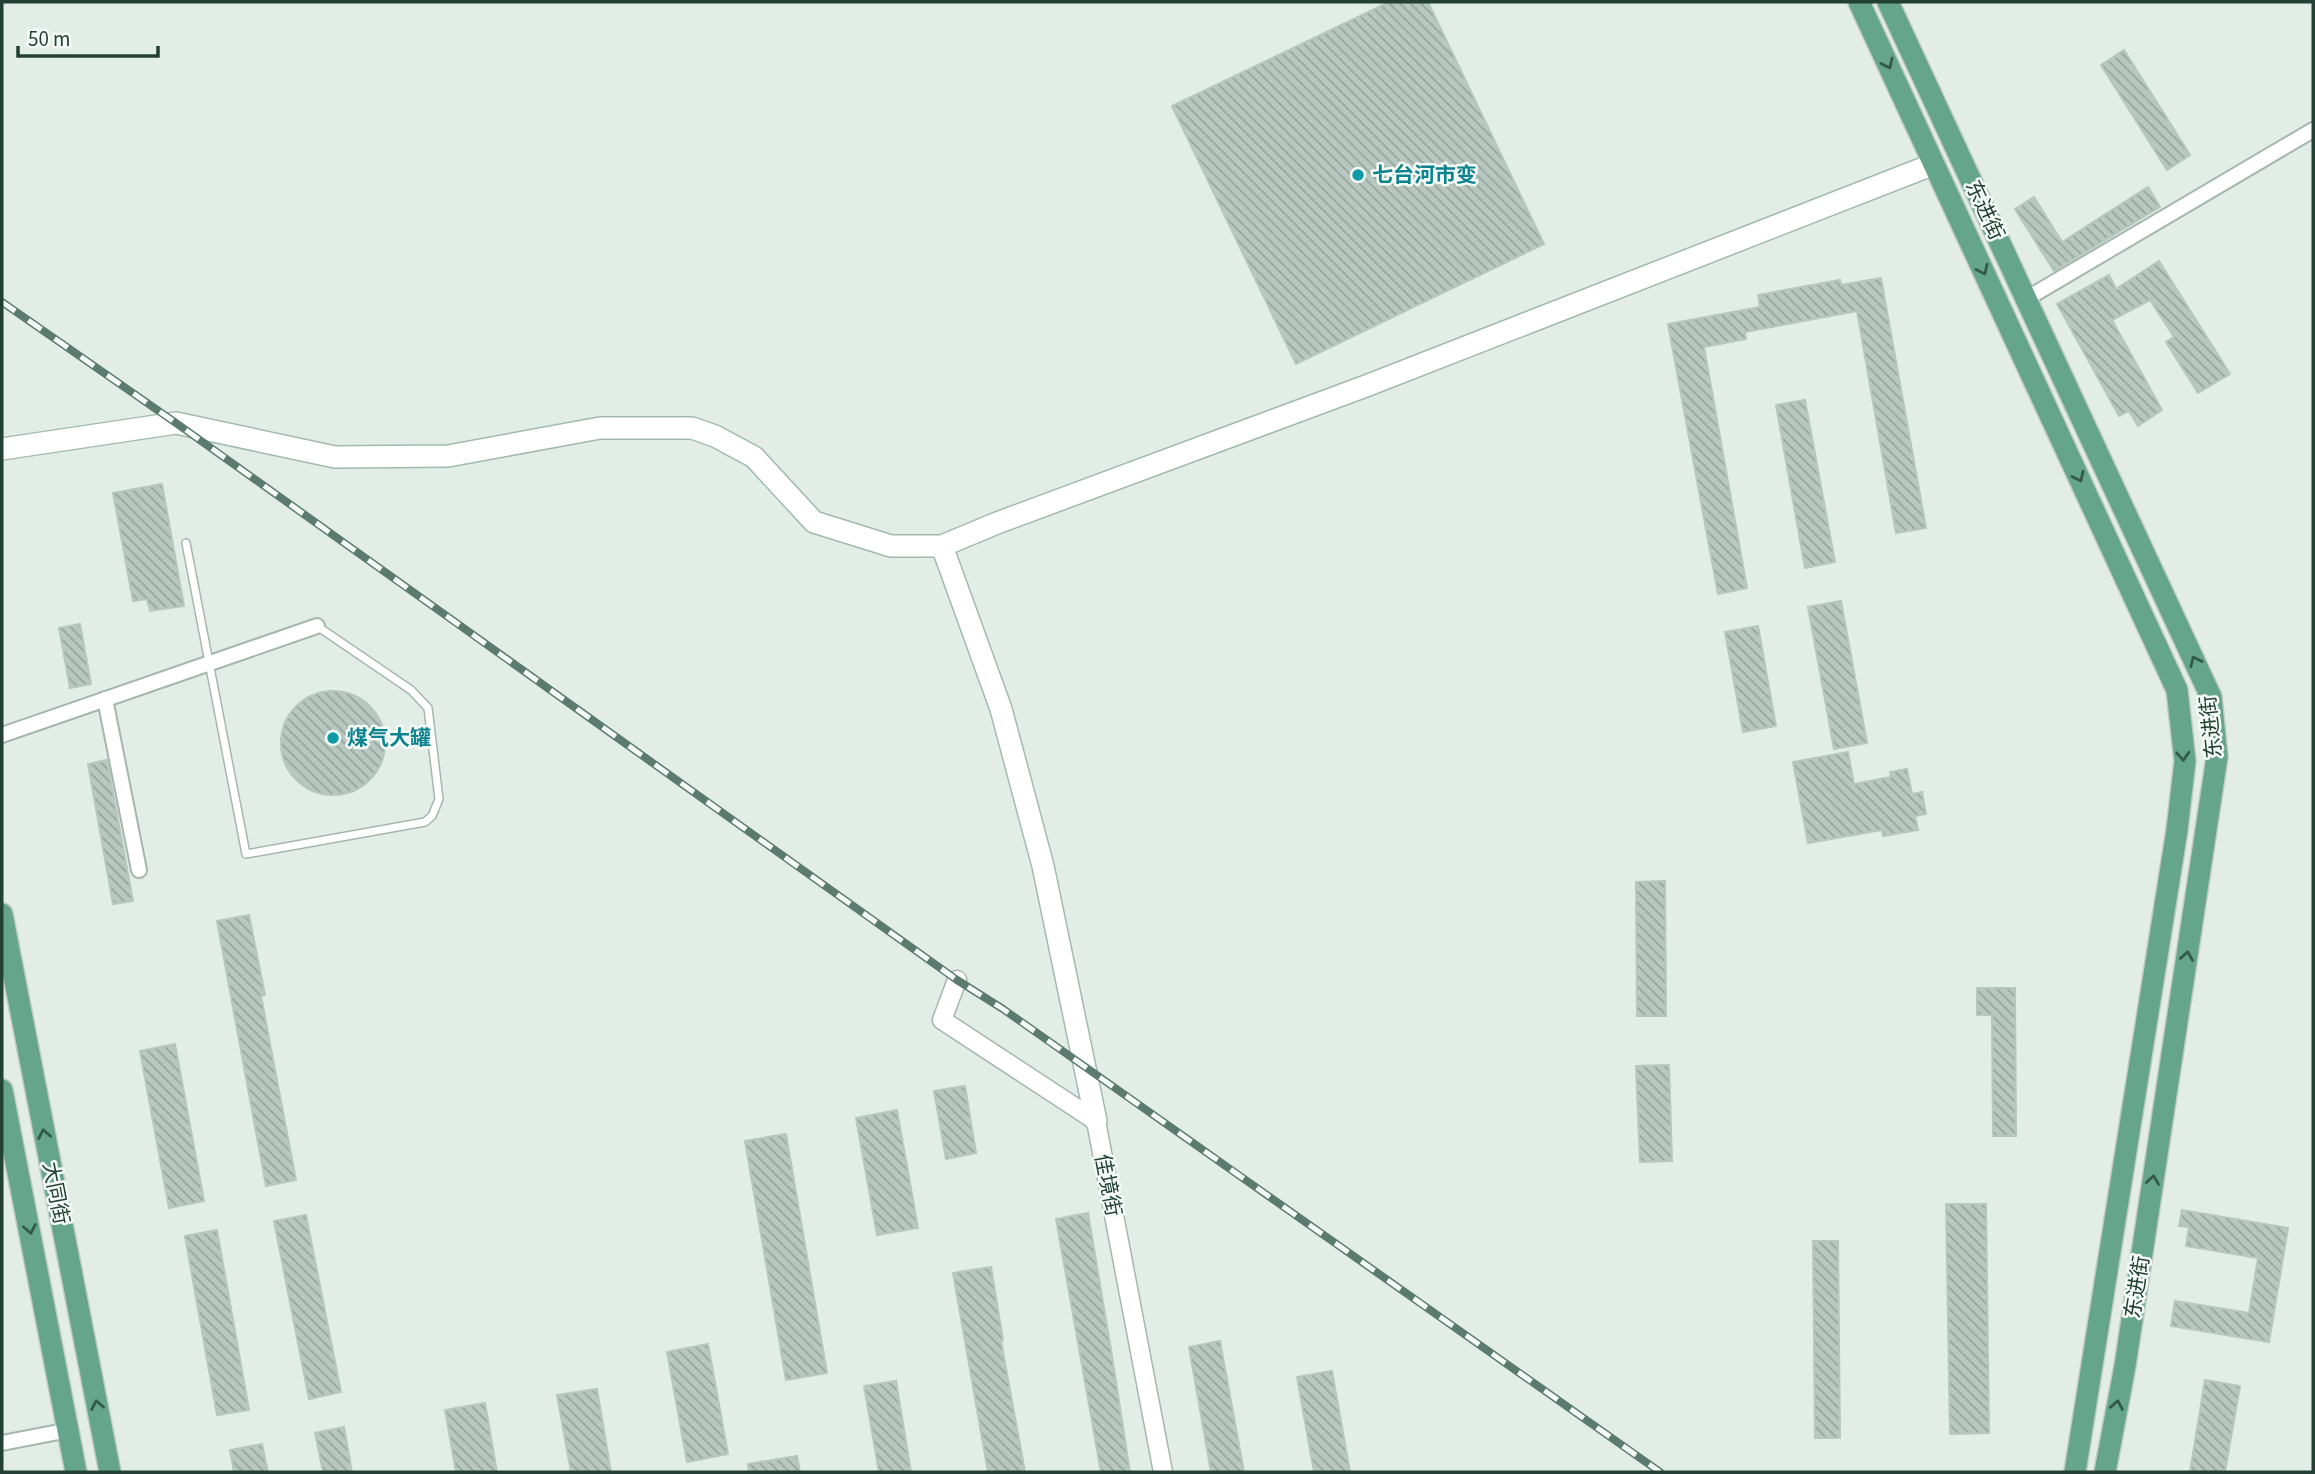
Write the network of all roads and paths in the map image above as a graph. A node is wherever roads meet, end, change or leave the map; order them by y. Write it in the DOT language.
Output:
graph roads {
  1 [pos="1859,2"];
  2 [pos="1888,2"];
  3 [pos="2313,130"];
  4 [pos="1934,164"];
  5 [pos="2026,299"];
  6 [pos="2,449"];
  7 [pos="186,543"];
  8 [pos="942,546"];
  9 [pos="317,626"];
  10 [pos="210,663"];
  11 [pos="105,699"];
  12 [pos="2,735"];
  13 [pos="139,870"];
  14 [pos="2,914"];
  15 [pos="957,980"];
  16 [pos="2,1090"];
  17 [pos="1096,1121"];
  18 [pos="68,1430"];
  19 [pos="2,1443"];
  20 [pos="76,1472"];
  21 [pos="110,1472"];
  22 [pos="1163,1472"];
  23 [pos="2075,1472"];
  24 [pos="2105,1472"];
  1 -- 4 [label="main road, 东进街, one-way"];
  2 -- 5 [label="main road, 东进街"];
  3 -- 5 [label="street"];
  4 -- 8 [label="main road"];
  4 -- 23 [label="main road, 东进街, one-way"];
  24 -- 5 [label="main road, 东进街, one-way"];
  6 -- 8 [label="main road"];
  7 -- 10 [label="lane"];
  8 -- 17 [label="main road"];
  9 -- 10 [label="street"];
  9 -- 10 [label="lane"];
  10 -- 11 [label="street"];
  11 -- 12 [label="street"];
  11 -- 13 [label="street"];
  21 -- 14 [label="main road, 大同街, one-way"];
  15 -- 17 [label="street"];
  16 -- 18 [label="main road, 大同街, one-way"];
  17 -- 22 [label="street, 佳境街"];
  18 -- 19 [label="street"];
  18 -- 20 [label="main road, 大同街"];
}
